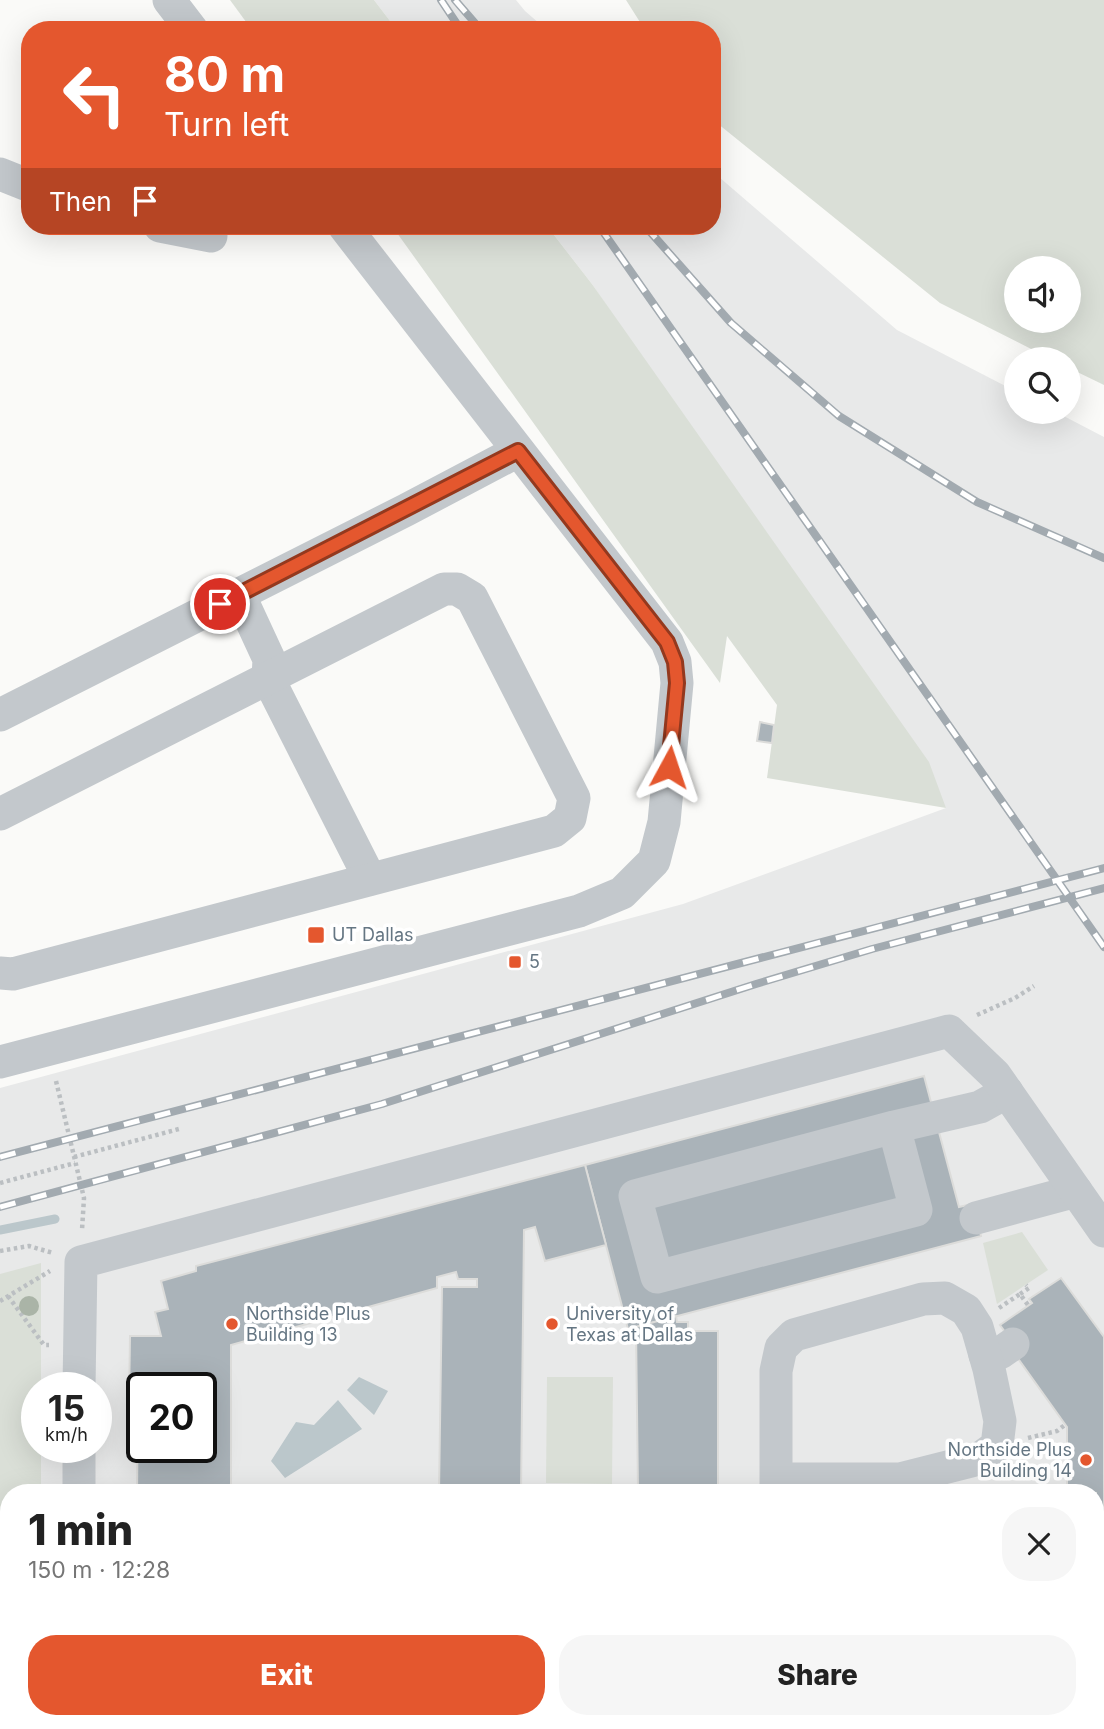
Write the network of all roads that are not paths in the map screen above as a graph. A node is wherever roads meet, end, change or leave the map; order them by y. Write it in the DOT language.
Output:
graph roads {
  1 [pos="169,0"];
  2 [pos="185,21"];
  3 [pos="0,174"];
  4 [pos="21,182"];
  5 [pos="206,235"];
  6 [pos="351,235"];
  7 [pos="211,236"];
  8 [pos="518,451"];
  9 [pos="229,599"];
  10 [pos="268,678"];
  11 [pos="0,715"];
  12 [pos="0,814"];
  13 [pos="370,879"];
  14 [pos="0,973"];
  15 [pos="0,1062"];
  16 [pos="1001,1084"];
  17 [pos="894,1127"];
  18 [pos="1076,1191"];
  19 [pos="976,1218"];
  20 [pos="1104,1231"];
  21 [pos="79,1372"];
  22 [pos="79,1463"];
  23 [pos="79,1484"];
  24 [pos="776,1484"];
  25 [pos="811,1484"];
  1 -- 2 [label="street"];
  3 -- 4 [label="street"];
  5 -- 7 [label="street"];
  6 -- 8 [label="street"];
  8 -- 9 [label="street"];
  8 -- 15 [label="street"];
  9 -- 10 [label="street"];
  9 -- 11 [label="street"];
  10 -- 12 [label="street"];
  10 -- 13 [label="street"];
  10 -- 13 [label="street"];
  13 -- 14 [label="street"];
  16 -- 17 [label="street"];
  16 -- 18 [label="street"];
  16 -- 21 [label="street"];
  17 -- 17 [label="street"];
  18 -- 19 [label="street"];
  18 -- 20 [label="street"];
  22 -- 23 [label="street"];
  24 -- 25 [label="street"];
}
